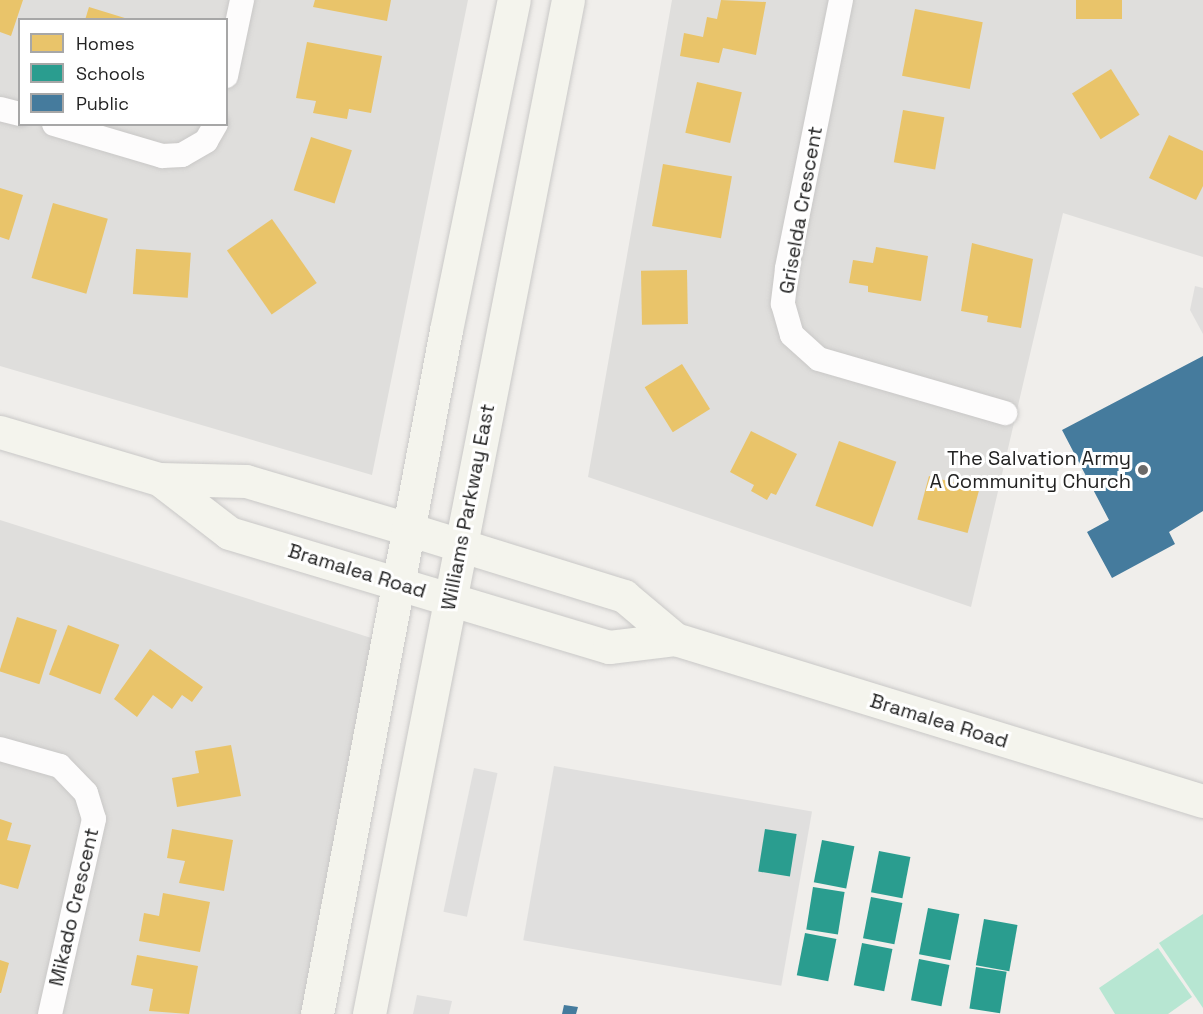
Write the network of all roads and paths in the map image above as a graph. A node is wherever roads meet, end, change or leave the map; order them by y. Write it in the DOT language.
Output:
graph roads {
  1 [pos="242,0"];
  2 [pos="514,0"];
  3 [pos="568,0"];
  4 [pos="841,0"];
  5 [pos="228,66"];
  6 [pos="0,109"];
  7 [pos="18,114"];
  8 [pos="61,126"];
  9 [pos="215,126"];
  10 [pos="1005,413"];
  11 [pos="0,432"];
  12 [pos="159,479"];
  13 [pos="408,530"];
  14 [pos="460,546"];
  15 [pos="398,583"];
  16 [pos="450,599"];
  17 [pos="675,639"];
  18 [pos="0,749"];
  19 [pos="1203,801"];
  20 [pos="50,1014"];
  21 [pos="317,1014"];
  22 [pos="369,1014"];
  1 -- 5 [label="street"];
  2 -- 13 [label="main road"];
  3 -- 14 [label="main road, Williams Parkway East"];
  4 -- 10 [label="street, Griselda Crescent"];
  6 -- 7 [label="street"];
  8 -- 9 [label="street"];
  11 -- 12 [label="main road, Bramalea Road"];
  12 -- 13 [label="main road, Bramalea Road"];
  12 -- 15 [label="main road, Bramalea Road"];
  13 -- 14 [label="main road, Bramalea Road"];
  13 -- 15 [label="main road"];
  14 -- 16 [label="main road, Williams Parkway East"];
  14 -- 17 [label="main road, Bramalea Road"];
  15 -- 16 [label="main road, Bramalea Road"];
  15 -- 21 [label="main road"];
  16 -- 17 [label="main road, Bramalea Road"];
  16 -- 22 [label="main road, Williams Parkway East"];
  17 -- 19 [label="main road, Bramalea Road"];
  18 -- 20 [label="street, Mikado Crescent"];
}
